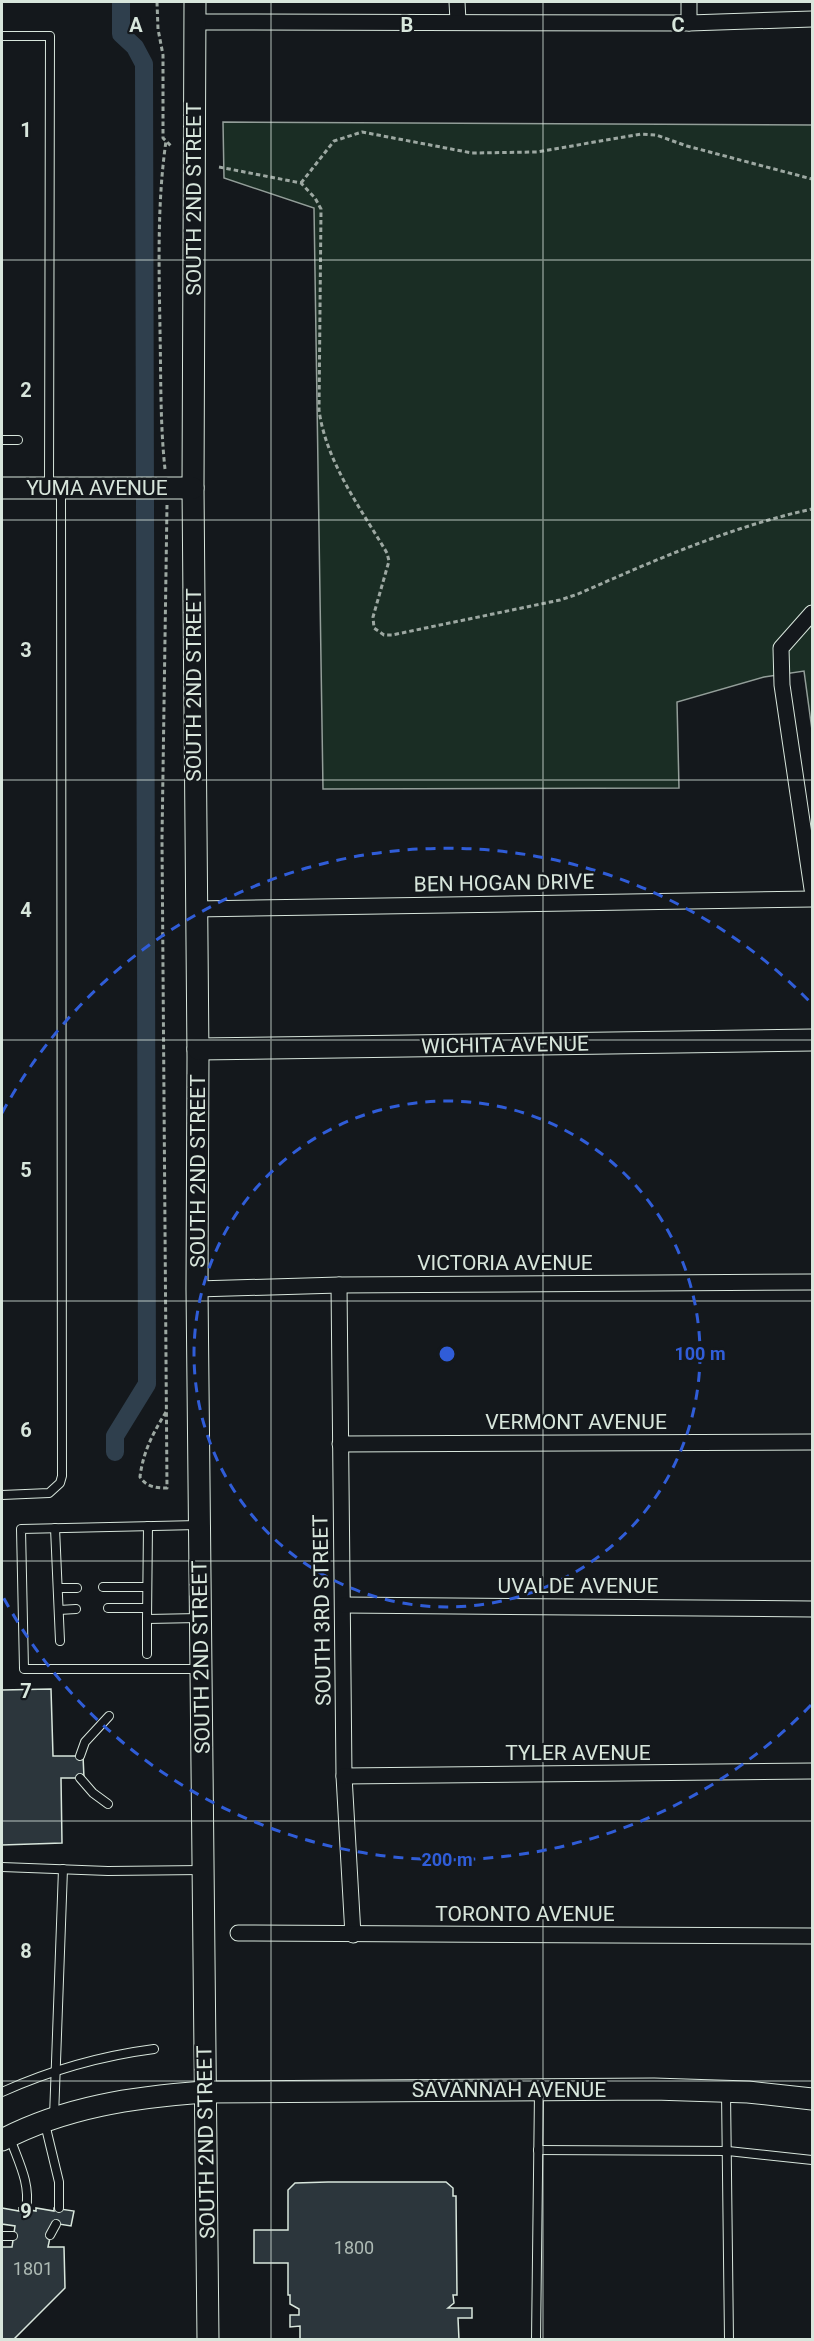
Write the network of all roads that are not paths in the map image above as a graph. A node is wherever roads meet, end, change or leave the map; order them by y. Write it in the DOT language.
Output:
graph roads {
  1 [pos="457,2"];
  2 [pos="689,2"];
  3 [pos="195,12"];
  4 [pos="813,19"];
  5 [pos="458,21"];
  6 [pos="689,23"];
  7 [pos="2,36"];
  8 [pos="2,440"];
  9 [pos="18,440"];
  10 [pos="2,488"];
  11 [pos="55,488"];
  12 [pos="193,488"];
  13 [pos="813,614"];
  14 [pos="813,889"];
  15 [pos="813,899"];
  16 [pos="195,909"];
  17 [pos="813,1040"];
  18 [pos="198,1050"];
  19 [pos="813,1282"];
  20 [pos="339,1285"];
  21 [pos="197,1289"];
  22 [pos="813,1442"];
  23 [pos="340,1444"];
  24 [pos="2,1495"];
  25 [pos="200,1525"];
  26 [pos="148,1526"];
  27 [pos="55,1528"];
  28 [pos="103,1587"];
  29 [pos="147,1587"];
  30 [pos="58,1588"];
  31 [pos="77,1588"];
  32 [pos="344,1605"];
  33 [pos="108,1608"];
  34 [pos="147,1608"];
  35 [pos="813,1609"];
  36 [pos="59,1610"];
  37 [pos="76,1610"];
  38 [pos="201,1618"];
  39 [pos="147,1619"];
  40 [pos="60,1641"];
  41 [pos="147,1654"];
  42 [pos="201,1670"];
  43 [pos="109,1716"];
  44 [pos="80,1756"];
  45 [pos="813,1772"];
  46 [pos="344,1776"];
  47 [pos="80,1778"];
  48 [pos="108,1804"];
  49 [pos="2,1867"];
  50 [pos="63,1869"];
  51 [pos="203,1870"];
  52 [pos="238,1933"];
  53 [pos="354,1935"];
  54 [pos="813,1936"];
  55 [pos="154,2049"];
  56 [pos="57,2070"];
  57 [pos="539,2090"];
  58 [pos="726,2091"];
  59 [pos="2,2092"];
  60 [pos="204,2092"];
  61 [pos="813,2099"];
  62 [pos="49,2120"];
  63 [pos="5,2138"];
  64 [pos="538,2150"];
  65 [pos="728,2151"];
  66 [pos="813,2160"];
  67 [pos="59,2208"];
  68 [pos="26,2209"];
  69 [pos="56,2224"];
  70 [pos="50,2235"];
  71 [pos="2,2236"];
  72 [pos="14,2236"];
  73 [pos="208,2340"];
  74 [pos="536,2340"];
  75 [pos="729,2340"];
  1 -- 5 [label="street"];
  2 -- 6 [label="street"];
  3 -- 5 [label="street"];
  3 -- 12 [label="main road, SOUTH 2ND STREET"];
  4 -- 6 [label="street"];
  5 -- 6 [label="street"];
  7 -- 11 [label="lane"];
  8 -- 9 [label="lane"];
  10 -- 11 [label="main road, YUMA AVENUE"];
  11 -- 12 [label="main road, YUMA AVENUE"];
  11 -- 24 [label="lane"];
  12 -- 16 [label="main road, SOUTH 2ND STREET"];
  13 -- 14 [label="street"];
  15 -- 16 [label="street, BEN HOGAN DRIVE"];
  16 -- 18 [label="main road, SOUTH 2ND STREET"];
  17 -- 18 [label="main road, WICHITA AVENUE"];
  18 -- 21 [label="main road, SOUTH 2ND STREET"];
  19 -- 20 [label="street, VICTORIA AVENUE"];
  20 -- 21 [label="street, VICTORIA AVENUE"];
  20 -- 23 [label="street, SOUTH 3RD STREET"];
  21 -- 25 [label="main road, SOUTH 2ND STREET"];
  22 -- 23 [label="street, VERMONT AVENUE"];
  23 -- 32 [label="street, SOUTH 3RD STREET"];
  25 -- 26 [label="lane"];
  25 -- 38 [label="main road, SOUTH 2ND STREET"];
  26 -- 27 [label="lane"];
  26 -- 29 [label="lane"];
  27 -- 30 [label="lane"];
  27 -- 42 [label="lane"];
  28 -- 29 [label="lane"];
  29 -- 34 [label="lane"];
  30 -- 31 [label="lane"];
  30 -- 36 [label="lane"];
  32 -- 35 [label="street, UVALDE AVENUE"];
  32 -- 46 [label="street, SOUTH 3RD STREET"];
  33 -- 34 [label="lane"];
  34 -- 39 [label="lane"];
  36 -- 37 [label="lane"];
  36 -- 40 [label="lane"];
  38 -- 39 [label="lane"];
  38 -- 42 [label="main road, SOUTH 2ND STREET"];
  39 -- 41 [label="lane"];
  42 -- 51 [label="main road, SOUTH 2ND STREET"];
  43 -- 44 [label="lane"];
  45 -- 46 [label="street, TYLER AVENUE"];
  46 -- 53 [label="street, SOUTH 3RD STREET"];
  47 -- 48 [label="lane"];
  49 -- 50 [label="lane"];
  50 -- 51 [label="lane"];
  50 -- 56 [label="lane"];
  51 -- 60 [label="main road, SOUTH 2ND STREET"];
  52 -- 53 [label="street, TORONTO AVENUE"];
  53 -- 54 [label="street, TORONTO AVENUE"];
  55 -- 56 [label="lane"];
  56 -- 59 [label="lane"];
  56 -- 62 [label="lane"];
  57 -- 58 [label="main road, SAVANNAH AVENUE"];
  57 -- 60 [label="main road, SAVANNAH AVENUE"];
  57 -- 64 [label="lane"];
  58 -- 61 [label="main road, SAVANNAH AVENUE"];
  58 -- 65 [label="lane"];
  60 -- 62 [label="main road, SAVANNAH AVENUE"];
  60 -- 73 [label="main road, SOUTH 2ND STREET"];
  62 -- 63 [label="main road, SAVANNAH AVENUE"];
  62 -- 67 [label="lane"];
  63 -- 68 [label="lane"];
  64 -- 65 [label="lane"];
  64 -- 74 [label="lane"];
  65 -- 66 [label="lane"];
  65 -- 75 [label="lane"];
  69 -- 70 [label="lane"];
  71 -- 72 [label="lane"];
}
